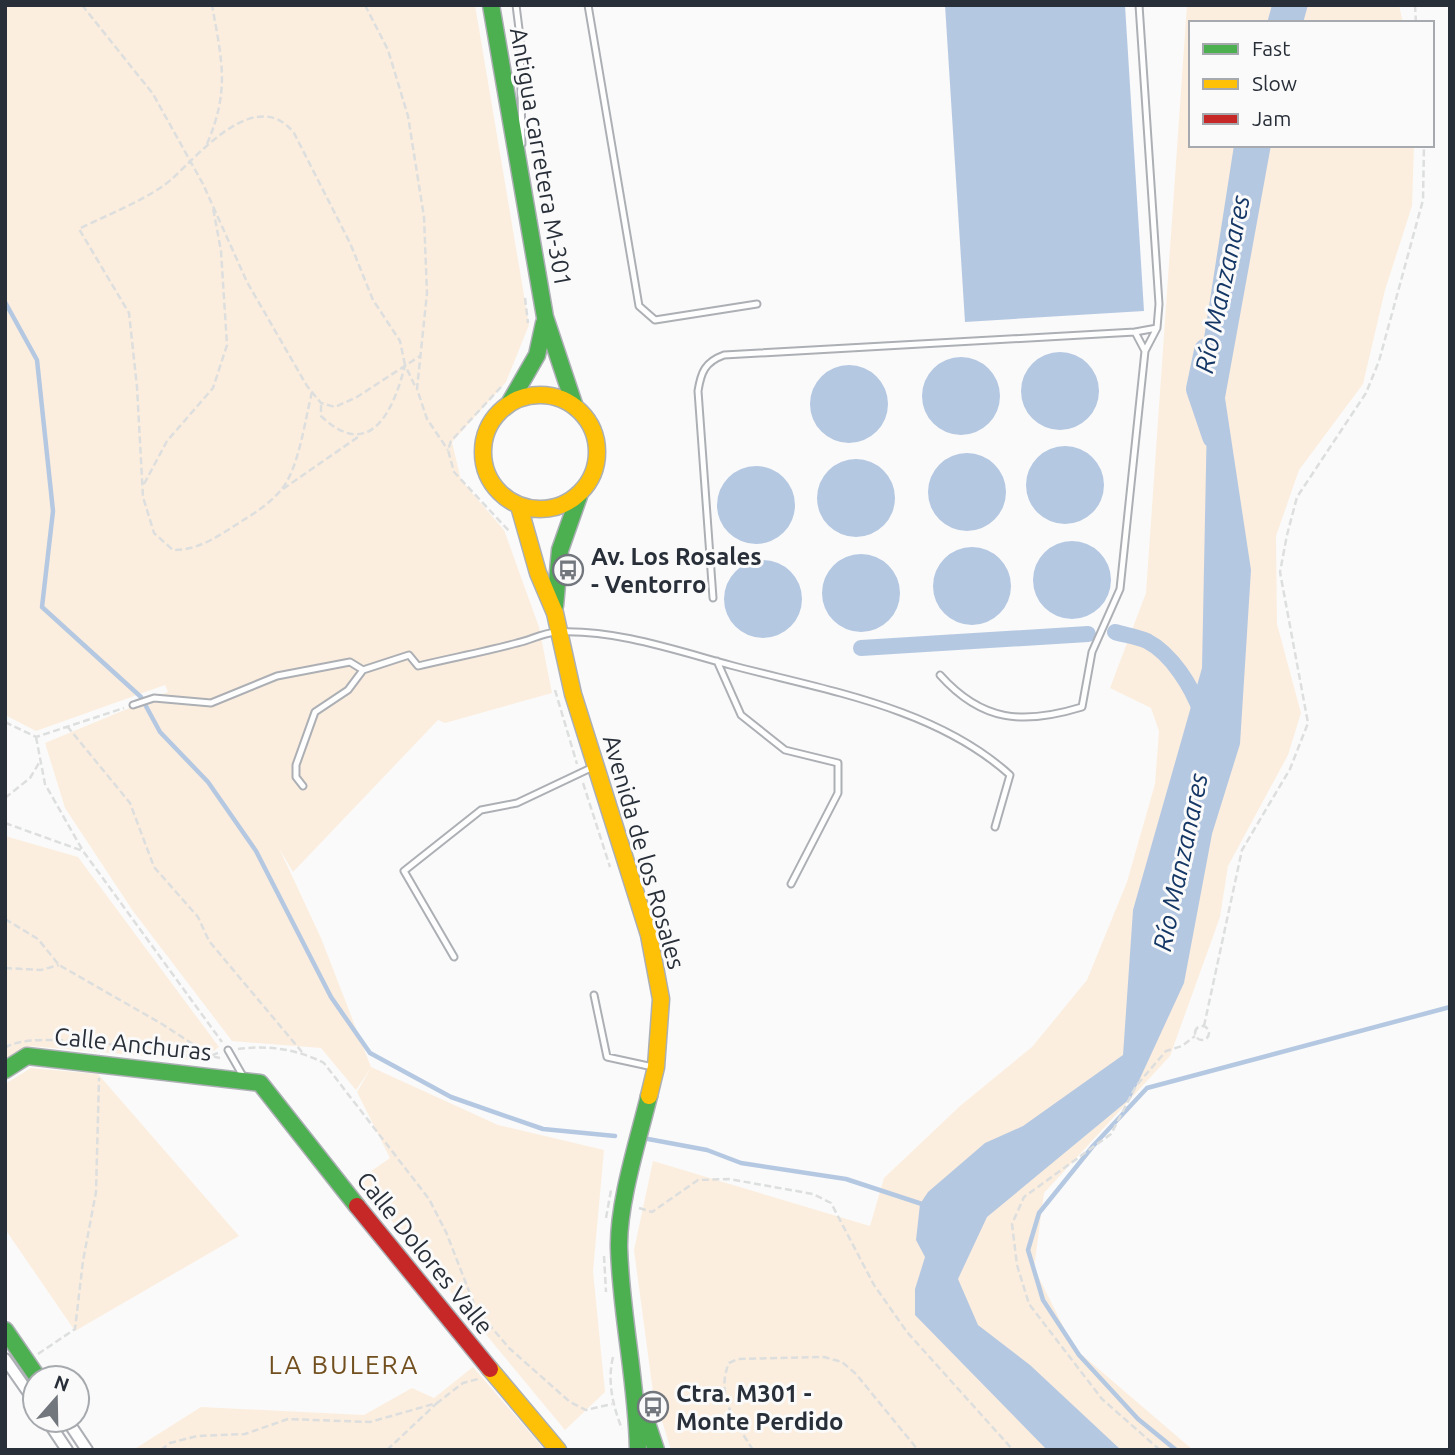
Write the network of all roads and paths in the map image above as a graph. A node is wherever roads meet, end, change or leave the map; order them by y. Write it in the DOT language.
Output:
graph roads {
  1 [pos="82,5"];
  2 [pos="212,5"];
  3 [pos="366,5"];
  4 [pos="491,5"];
  5 [pos="516,5"];
  6 [pos="588,5"];
  7 [pos="1139,5"];
  8 [pos="206,147"];
  9 [pos="1424,147"];
  10 [pos="190,160"];
  11 [pos="523,186"];
  12 [pos="212,202"];
  13 [pos="525,296"];
  14 [pos="757,304"];
  15 [pos="545,317"];
  16 [pos="528,325"];
  17 [pos="1157,328"];
  18 [pos="1135,332"];
  19 [pos="1145,351"];
  20 [pos="420,356"];
  21 [pos="405,365"];
  22 [pos="506,382"];
  23 [pos="417,389"];
  24 [pos="312,392"];
  25 [pos="510,402"];
  26 [pos="321,403"];
  27 [pos="575,407"];
  28 [pos="358,437"];
  29 [pos="447,450"];
  30 [pos="143,486"];
  31 [pos="282,489"];
  32 [pos="580,494"];
  33 [pos="519,506"];
  34 [pos="511,534"];
  35 [pos="713,598"];
  36 [pos="555,613"];
  37 [pos="559,632"];
  38 [pos="717,661"];
  39 [pos="363,670"];
  40 [pos="940,674"];
  41 [pos="554,684"];
  42 [pos="133,705"];
  43 [pos="5,722"];
  44 [pos="67,726"];
  45 [pos="36,737"];
  46 [pos="40,761"];
  47 [pos="596,766"];
  48 [pos="580,773"];
  49 [pos="303,786"];
  50 [pos="5,797"];
  51 [pos="5,823"];
  52 [pos="995,827"];
  53 [pos="83,851"];
  54 [pos="614,878"];
  55 [pos="791,884"];
  56 [pos="5,919"];
  57 [pos="454,957"];
  58 [pos="59,965"];
  59 [pos="5,968"];
  60 [pos="594,995"];
  61 [pos="1204,1026"];
  62 [pos="1195,1036"];
  63 [pos="5,1048"];
  64 [pos="228,1050"];
  65 [pos="302,1052"];
  66 [pos="211,1056"];
  67 [pos="235,1062"];
  68 [pos="656,1067"];
  69 [pos="5,1070"];
  70 [pos="100,1071"];
  71 [pos="252,1080"];
  72 [pos="613,1179"];
  73 [pos="639,1208"];
  74 [pos="605,1229"];
  75 [pos="604,1255"];
  76 [pos="606,1296"];
  77 [pos="5,1329"];
  78 [pos="612,1347"];
  79 [pos="36,1356"];
  80 [pos="5,1359"];
  81 [pos="29,1364"];
  82 [pos="493,1373"];
  83 [pos="21,1382"];
  84 [pos="637,1397"];
  85 [pos="437,1403"];
  86 [pos="612,1404"];
  87 [pos="56,1434"];
  88 [pos="76,1434"];
  89 [pos="624,1434"];
  90 [pos="67,1450"];
  91 [pos="87,1450"];
  92 [pos="161,1450"];
  93 [pos="387,1450"];
  94 [pos="558,1450"];
  95 [pos="638,1450"];
  96 [pos="656,1450"];
  97 [pos="753,1450"];
  98 [pos="918,1450"];
  99 [pos="1013,1450"];
  100 [pos="1160,1450"];
  1 -- 10 [label="path"];
  2 -- 8 [label="path"];
  3 -- 20 [label="path"];
  4 -- 11 [label="street, Antigua carretera M-301"];
  5 -- 11 [label="lane"];
  6 -- 14 [label="lane"];
  7 -- 17 [label="lane"];
  8 -- 10 [label="path"];
  8 -- 21 [label="path"];
  9 -- 61 [label="path"];
  10 -- 12 [label="path"];
  10 -- 30 [label="path"];
  11 -- 15 [label="street, Antigua carretera M-301"];
  12 -- 24 [label="path"];
  12 -- 30 [label="path"];
  13 -- 16 [label="path"];
  15 -- 25 [label="street, Antigua carretera M-301"];
  15 -- 27 [label="street, Antigua carretera M-301"];
  17 -- 18 [label="lane"];
  17 -- 19 [label="lane"];
  18 -- 19 [label="lane"];
  18 -- 35 [label="lane"];
  19 -- 40 [label="lane"];
  20 -- 21 [label="path"];
  20 -- 23 [label="path"];
  21 -- 23 [label="path"];
  21 -- 26 [label="path"];
  21 -- 28 [label="path"];
  22 -- 29 [label="path"];
  23 -- 29 [label="path"];
  24 -- 26 [label="path"];
  24 -- 31 [label="path"];
  25 -- 27 [label="street"];
  25 -- 33 [label="street"];
  26 -- 28 [label="path"];
  27 -- 32 [label="street"];
  28 -- 31 [label="path"];
  29 -- 34 [label="path"];
  30 -- 31 [label="path"];
  32 -- 33 [label="street"];
  32 -- 36 [label="street, Avenida de los Rosales"];
  33 -- 36 [label="street, Avenida de los Rosales"];
  36 -- 37 [label="street, Avenida de los Rosales"];
  37 -- 38 [label="lane"];
  37 -- 39 [label="lane"];
  37 -- 47 [label="street, Avenida de los Rosales"];
  38 -- 52 [label="lane"];
  38 -- 55 [label="lane"];
  39 -- 42 [label="lane"];
  39 -- 49 [label="lane"];
  41 -- 48 [label="path"];
  42 -- 44 [label="path"];
  43 -- 45 [label="path"];
  44 -- 45 [label="path"];
  44 -- 65 [label="path"];
  45 -- 46 [label="path"];
  46 -- 50 [label="path"];
  46 -- 53 [label="path"];
  47 -- 48 [label="lane"];
  47 -- 68 [label="street, Avenida de los Rosales"];
  48 -- 54 [label="path"];
  48 -- 57 [label="lane"];
  51 -- 53 [label="path"];
  53 -- 64 [label="path"];
  56 -- 58 [label="path"];
  58 -- 59 [label="path"];
  58 -- 66 [label="path"];
  60 -- 68 [label="lane"];
  61 -- 62 [label="path"];
  61 -- 62 [label="path"];
  62 -- 100 [label="path"];
  63 -- 66 [label="path"];
  64 -- 65 [label="path"];
  64 -- 66 [label="path"];
  64 -- 67 [label="lane"];
  65 -- 86 [label="path"];
  66 -- 67 [label="path"];
  67 -- 71 [label="lane"];
  68 -- 84 [label="street, Avenida de los Rosales"];
  69 -- 71 [label="street, Calle Anchuras"];
  70 -- 79 [label="path"];
  71 -- 82 [label="street, Calle Dolores Valle"];
  72 -- 74 [label="path"];
  73 -- 99 [label="path"];
  75 -- 76 [label="path"];
  77 -- 81 [label="street"];
  78 -- 86 [label="path"];
  80 -- 83 [label="street"];
  82 -- 85 [label="path"];
  82 -- 94 [label="street, Calle Dolores Valle"];
  84 -- 95 [label="street, Avenida de los Rosales"];
  84 -- 96 [label="street, Avenida de los Rosales"];
  85 -- 92 [label="path"];
  85 -- 93 [label="path"];
  86 -- 89 [label="path"];
  87 -- 90 [label="street"];
  88 -- 91 [label="street"];
  97 -- 98 [label="path"];
}
